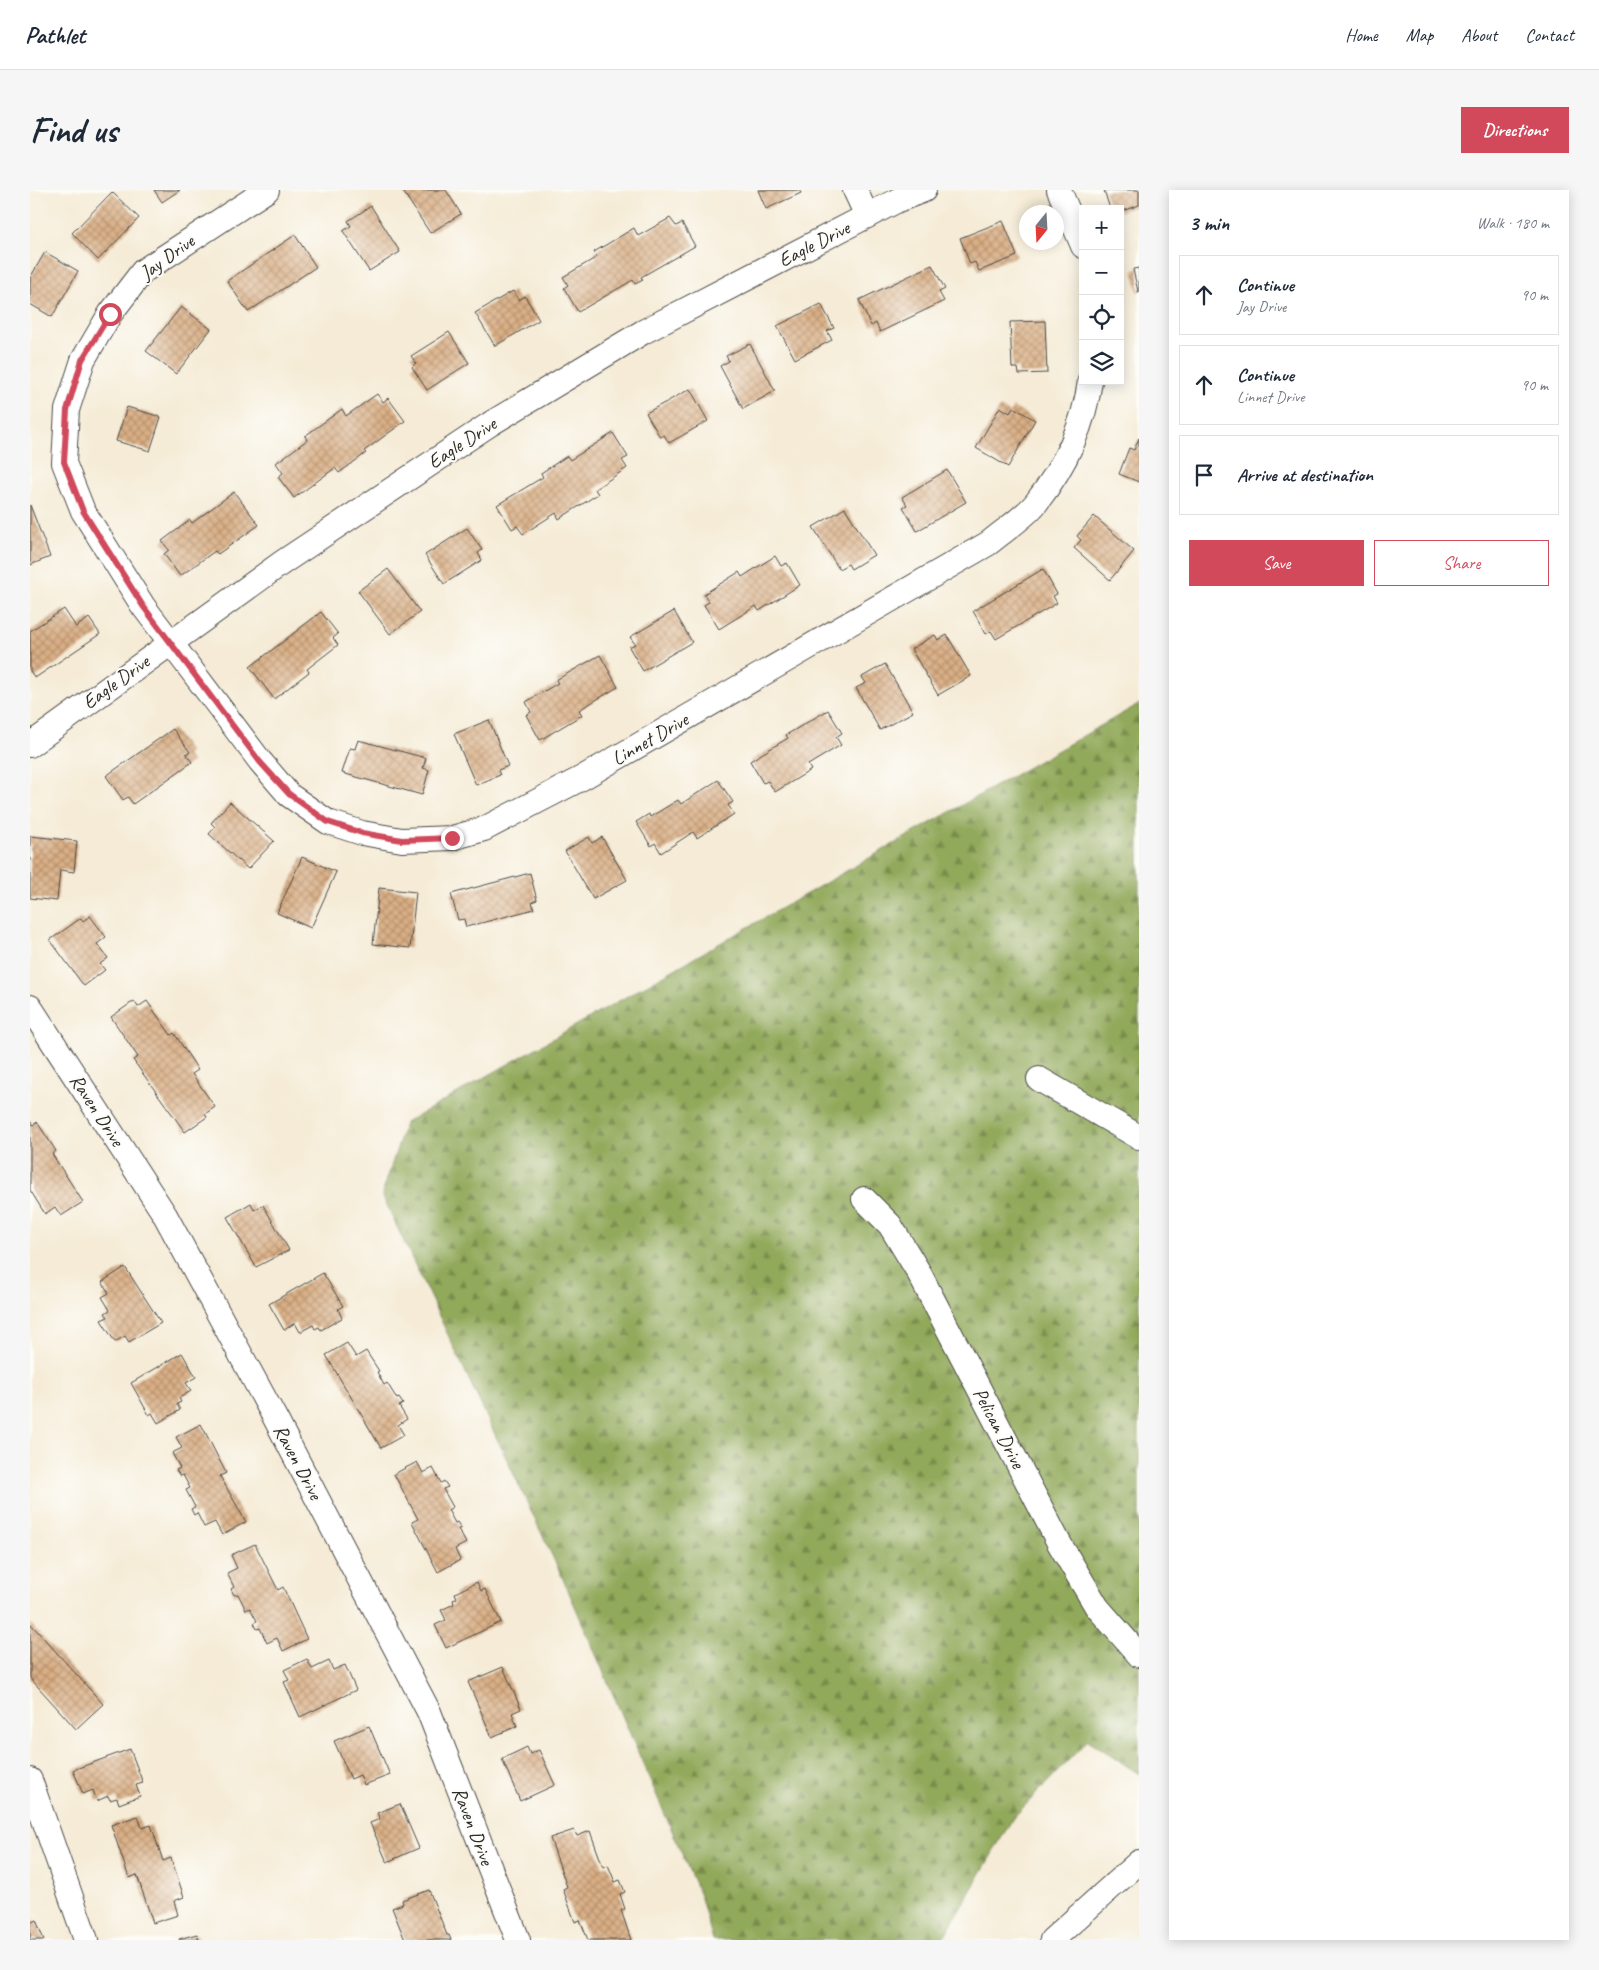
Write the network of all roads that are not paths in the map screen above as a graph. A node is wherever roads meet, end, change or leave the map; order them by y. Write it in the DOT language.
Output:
graph roads {
  1 [pos="267,190"];
  2 [pos="856,190"];
  3 [pos="924,190"];
  4 [pos="1059,190"];
  5 [pos="867,216"];
  6 [pos="1079,237"];
  7 [pos="1089,385"];
  8 [pos="170,642"];
  9 [pos="30,745"];
  10 [pos="30,1007"];
  11 [pos="1039,1079"];
  12 [pos="1139,1137"];
  13 [pos="864,1199"];
  14 [pos="1139,1655"];
  15 [pos="30,1780"];
  16 [pos="1139,1862"];
  17 [pos="86,1940"];
  18 [pos="518,1940"];
  19 [pos="1052,1940"];
  1 -- 8 [label="street, Jay Drive"];
  2 -- 5 [label="street"];
  3 -- 5 [label="street, Eagle Drive"];
  4 -- 6 [label="street"];
  5 -- 8 [label="street, Eagle Drive"];
  7 -- 8 [label="street, Linnet Drive"];
  8 -- 9 [label="street, Eagle Drive"];
  10 -- 18 [label="street, Raven Drive"];
  11 -- 12 [label="street"];
  13 -- 14 [label="street, Pelican Drive"];
  15 -- 17 [label="street"];
  16 -- 19 [label="street"];
}
